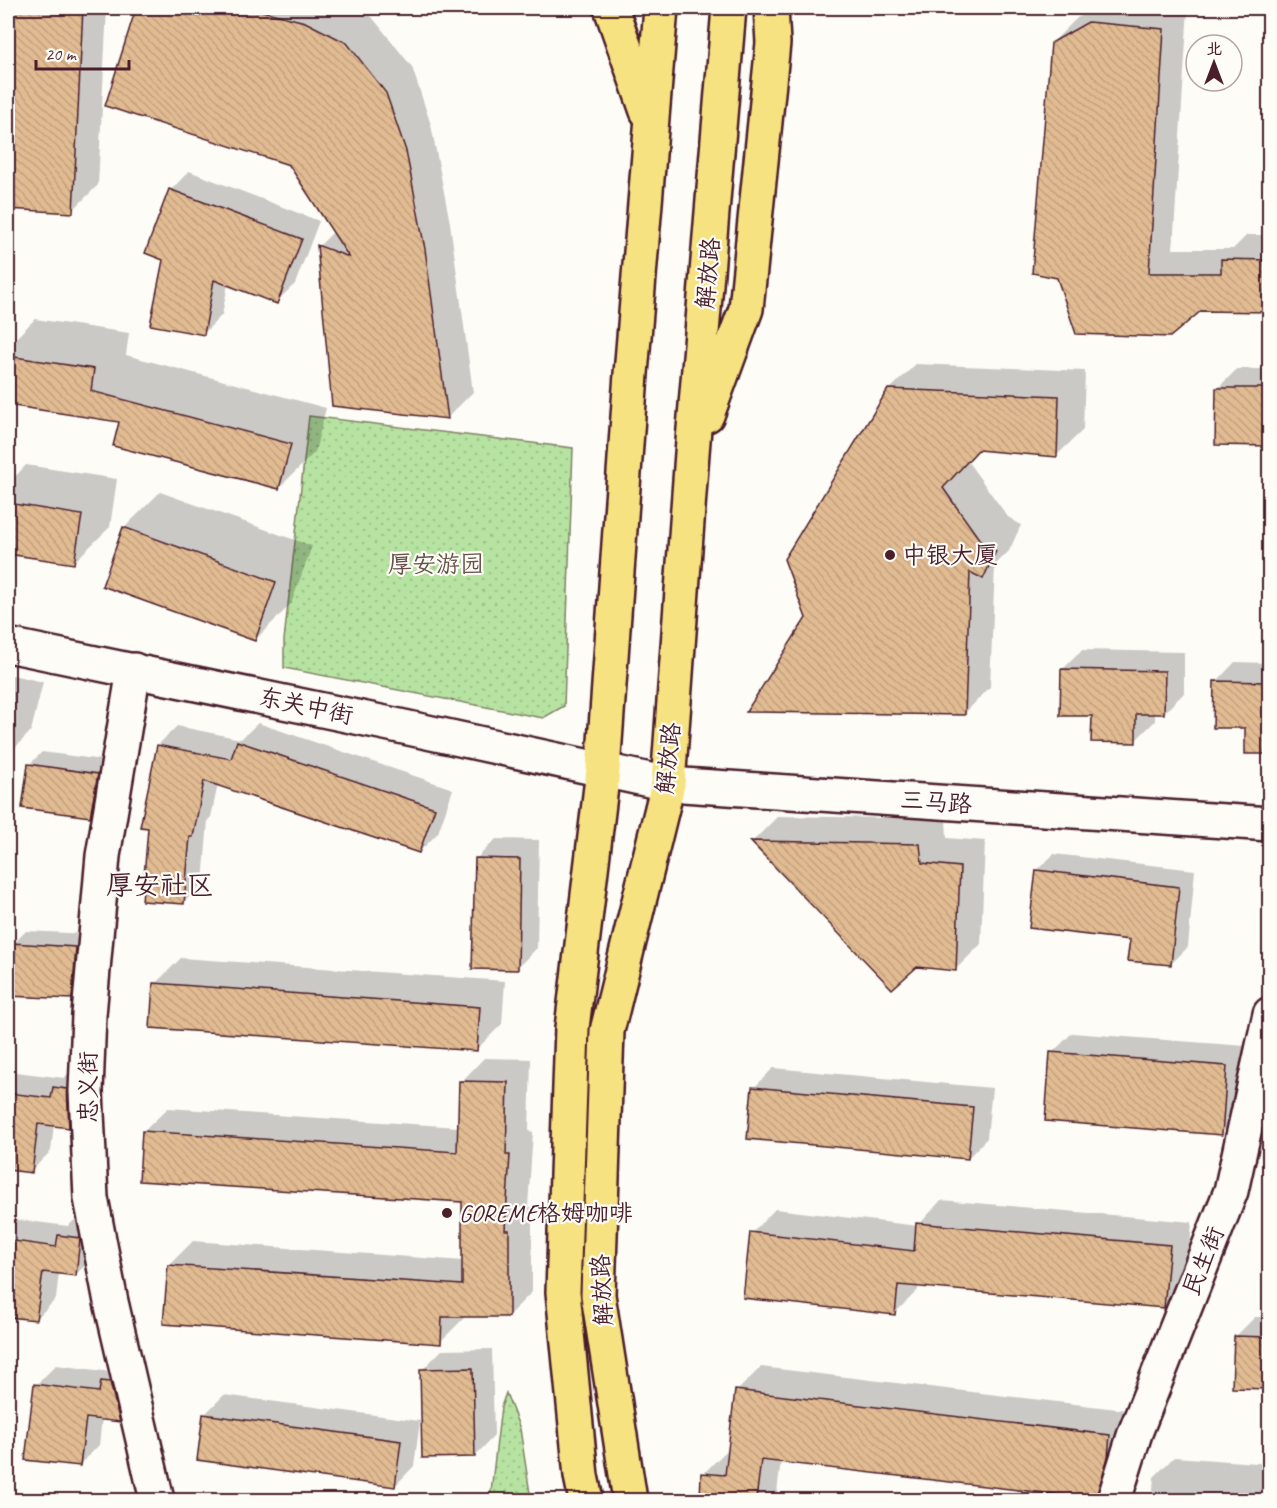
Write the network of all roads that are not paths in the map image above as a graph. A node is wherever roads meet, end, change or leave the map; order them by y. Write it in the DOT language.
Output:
graph roads {
  1 [pos="611,8"];
  2 [pos="661,8"];
  3 [pos="729,8"];
  4 [pos="771,8"];
  5 [pos="786,8"];
  6 [pos="773,42"];
  7 [pos="651,123"];
  8 [pos="692,453"];
  9 [pos="8,645"];
  10 [pos="134,670"];
  11 [pos="603,770"];
  12 [pos="668,784"];
  13 [pos="1269,824"];
  14 [pos="1269,1014"];
  15 [pos="157,1500"];
  16 [pos="586,1500"];
  17 [pos="630,1500"];
  18 [pos="1114,1500"];
  1 -- 7 [label="main road"];
  2 -- 7 [label="main road, 解放路"];
  3 -- 8 [label="main road, 解放路"];
  4 -- 6 [label="main road"];
  5 -- 6 [label="main road"];
  6 -- 8 [label="main road"];
  7 -- 11 [label="main road, 解放路"];
  8 -- 12 [label="main road, 解放路"];
  9 -- 10 [label="street, 东关中街"];
  10 -- 11 [label="street, 东关中街"];
  10 -- 15 [label="street, 忠义街"];
  11 -- 12 [label="street, 三马路"];
  11 -- 16 [label="main road, 解放路"];
  12 -- 13 [label="street, 三马路"];
  12 -- 17 [label="main road, 解放路"];
  14 -- 18 [label="street, 民生街"];
}
